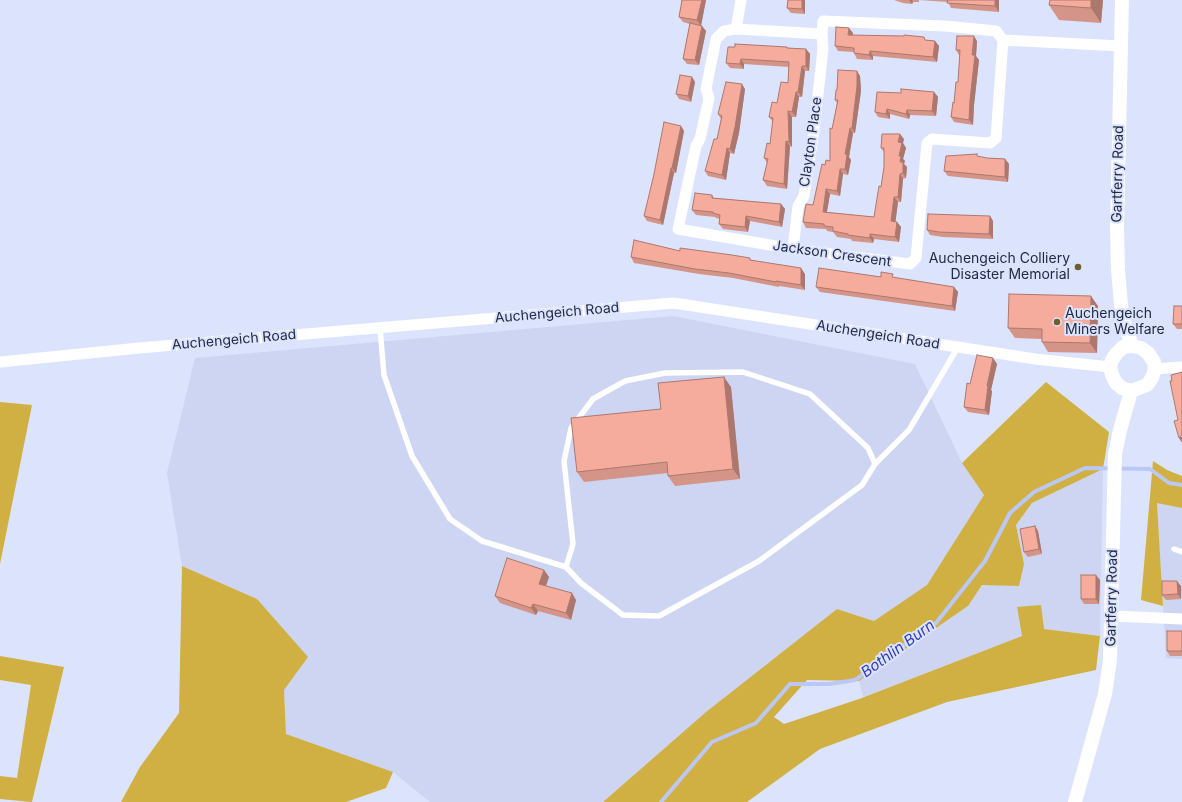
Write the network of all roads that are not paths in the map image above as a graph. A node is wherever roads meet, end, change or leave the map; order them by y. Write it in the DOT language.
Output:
graph roads {
  1 [pos="741,0"];
  2 [pos="1122,0"];
  3 [pos="736,29"];
  4 [pos="822,34"];
  5 [pos="1002,40"];
  6 [pos="1121,46"];
  7 [pos="793,249"];
  8 [pos="380,328"];
  9 [pos="1132,346"];
  10 [pos="958,347"];
  11 [pos="0,362"];
  12 [pos="1110,367"];
  13 [pos="1182,367"];
  14 [pos="1155,369"];
  15 [pos="1131,391"];
  16 [pos="875,464"];
  17 [pos="1174,549"];
  18 [pos="1182,552"];
  19 [pos="566,567"];
  20 [pos="1112,616"];
  21 [pos="1182,620"];
  22 [pos="1075,802"];
  1 -- 3 [label="street"];
  2 -- 6 [label="street, Gartferry Road"];
  3 -- 4 [label="street, Jackson Crescent"];
  3 -- 7 [label="street, Jackson Crescent"];
  4 -- 5 [label="street"];
  4 -- 7 [label="street, Clayton Place"];
  5 -- 6 [label="street"];
  5 -- 7 [label="street, Jackson Crescent"];
  6 -- 9 [label="street, Gartferry Road"];
  8 -- 10 [label="street, Auchengeich Road"];
  8 -- 11 [label="street, Auchengeich Road"];
  8 -- 19 [label="lane"];
  9 -- 12 [label="street"];
  9 -- 14 [label="street"];
  10 -- 12 [label="street, Auchengeich Road"];
  10 -- 16 [label="lane"];
  12 -- 15 [label="street"];
  13 -- 14 [label="street"];
  14 -- 15 [label="street"];
  15 -- 20 [label="street, Gartferry Road"];
  16 -- 19 [label="lane"];
  16 -- 19 [label="lane"];
  17 -- 18 [label="lane"];
  20 -- 21 [label="street"];
  20 -- 22 [label="street, Gartferry Road"];
}
